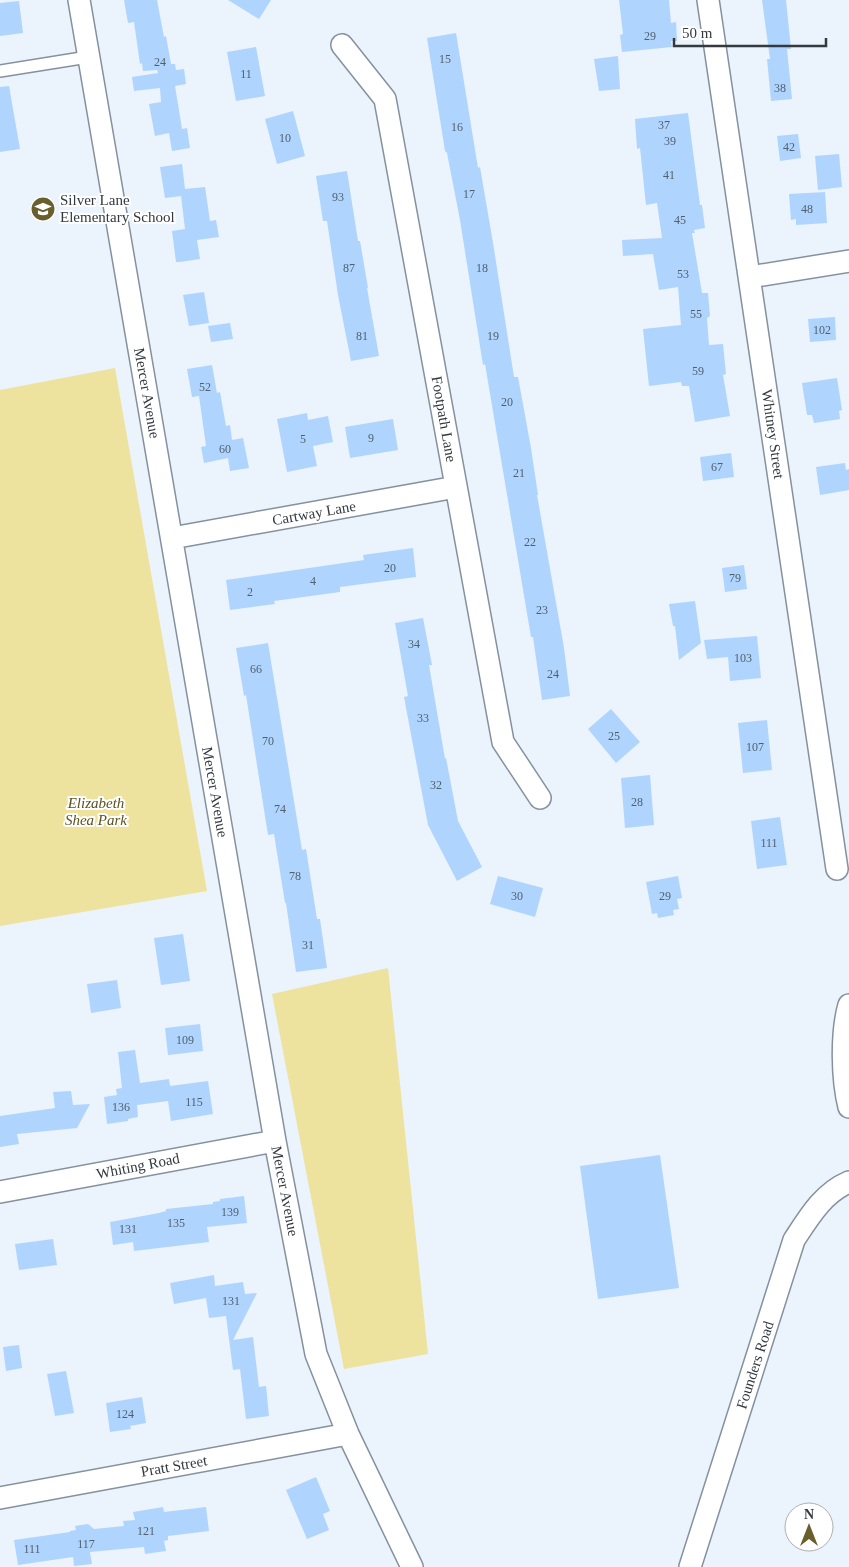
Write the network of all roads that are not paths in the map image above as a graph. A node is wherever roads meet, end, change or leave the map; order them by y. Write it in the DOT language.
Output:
graph roads {
  1 [pos="79,0"];
  2 [pos="708,0"];
  3 [pos="342,45"];
  4 [pos="88,57"];
  5 [pos="0,71"];
  6 [pos="849,261"];
  7 [pos="750,277"];
  8 [pos="456,487"];
  9 [pos="172,538"];
  10 [pos="540,798"];
  11 [pos="837,869"];
  12 [pos="849,1005"];
  13 [pos="849,1107"];
  14 [pos="275,1141"];
  15 [pos="849,1182"];
  16 [pos="0,1192"];
  17 [pos="348,1434"];
  18 [pos="0,1498"];
  19 [pos="412,1567"];
  20 [pos="690,1567"];
  1 -- 4 [label="street, Mercer Avenue"];
  2 -- 7 [label="street, Whitney Street"];
  3 -- 8 [label="street, Footpath Lane"];
  4 -- 5 [label="lane"];
  4 -- 9 [label="street, Mercer Avenue"];
  6 -- 7 [label="street"];
  7 -- 11 [label="street, Whitney Street"];
  8 -- 9 [label="street, Cartway Lane"];
  8 -- 10 [label="street, Footpath Lane"];
  9 -- 14 [label="street, Mercer Avenue"];
  12 -- 13 [label="street"];
  14 -- 16 [label="street, Whiting Road"];
  14 -- 17 [label="street, Mercer Avenue"];
  15 -- 20 [label="street, Founders Road"];
  17 -- 18 [label="street, Pratt Street"];
  17 -- 19 [label="street, Mercer Avenue"];
}
